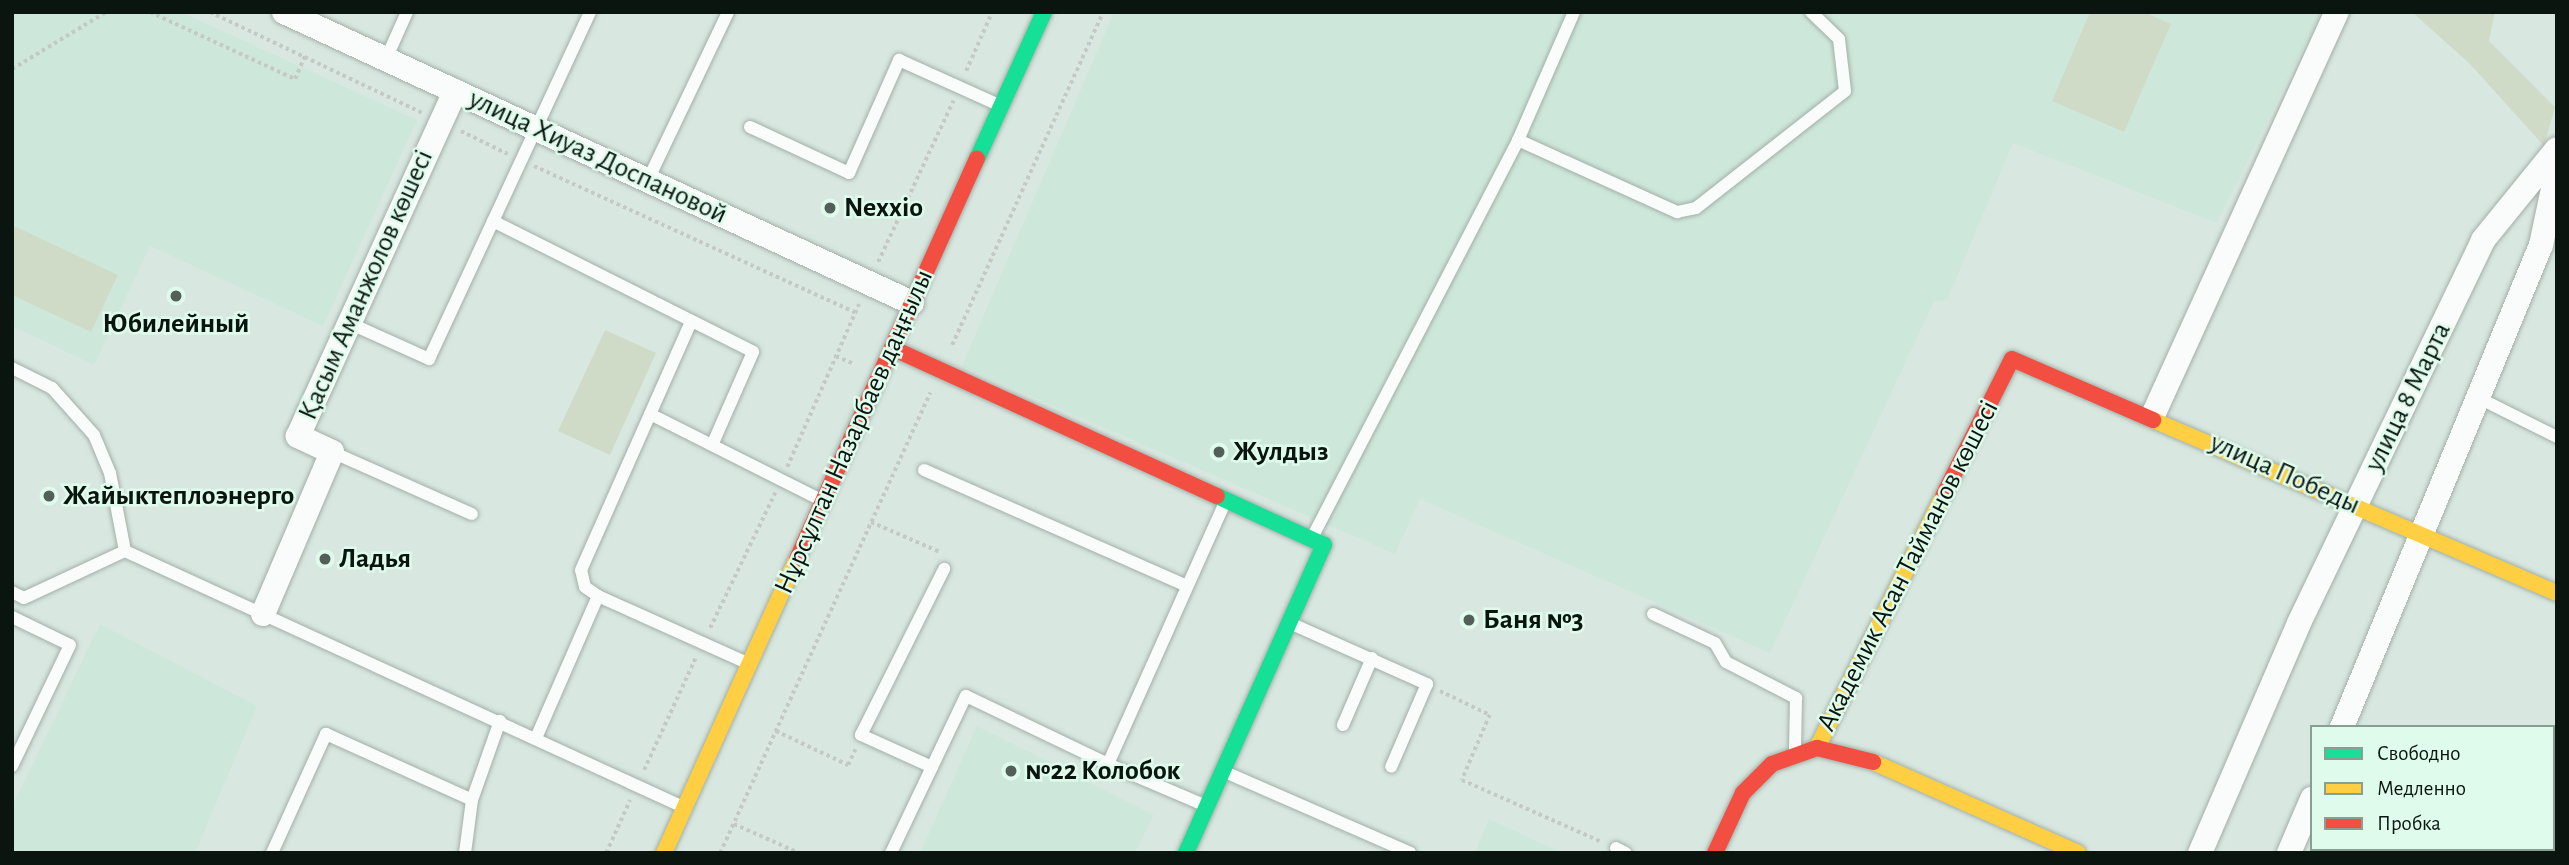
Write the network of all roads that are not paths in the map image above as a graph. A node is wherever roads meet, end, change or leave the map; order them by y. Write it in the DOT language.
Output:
graph roads {
  1 [pos="284,12"];
  2 [pos="407,12"];
  3 [pos="590,12"];
  4 [pos="728,12"];
  5 [pos="1044,12"];
  6 [pos="1574,12"];
  7 [pos="1811,12"];
  8 [pos="2337,12"];
  9 [pos="386,59"];
  10 [pos="455,91"];
  11 [pos="1001,106"];
  12 [pos="750,127"];
  13 [pos="536,129"];
  14 [pos="1518,140"];
  15 [pos="2557,149"];
  16 [pos="2557,170"];
  17 [pos="648,180"];
  18 [pos="493,221"];
  19 [pos="912,303"];
  20 [pos="691,322"];
  21 [pos="349,323"];
  22 [pos="892,348"];
  23 [pos="2012,359"];
  24 [pos="12,368"];
  25 [pos="2481,399"];
  26 [pos="650,414"];
  27 [pos="2153,415"];
  28 [pos="2557,437"];
  29 [pos="713,443"];
  30 [pos="332,452"];
  31 [pos="923,470"];
  32 [pos="823,501"];
  33 [pos="1225,502"];
  34 [pos="2355,505"];
  35 [pos="472,514"];
  36 [pos="2422,536"];
  37 [pos="1311,540"];
  38 [pos="125,551"];
  39 [pos="944,569"];
  40 [pos="1187,586"];
  41 [pos="12,592"];
  42 [pos="2557,593"];
  43 [pos="598,596"];
  44 [pos="263,614"];
  45 [pos="1653,614"];
  46 [pos="12,617"];
  47 [pos="1290,623"];
  48 [pos="1372,659"];
  49 [pos="749,664"];
  50 [pos="500,721"];
  51 [pos="1343,725"];
  52 [pos="2343,725"];
  53 [pos="536,738"];
  54 [pos="1817,748"];
  55 [pos="1795,752"];
  56 [pos="1108,764"];
  57 [pos="12,766"];
  58 [pos="932,767"];
  59 [pos="1391,767"];
  60 [pos="1825,769"];
  61 [pos="1223,771"];
  62 [pos="1856,778"];
  63 [pos="472,800"];
  64 [pos="2310,804"];
  65 [pos="1207,806"];
  66 [pos="684,808"];
  67 [pos="272,853"];
  68 [pos="465,853"];
  69 [pos="664,853"];
  70 [pos="891,853"];
  71 [pos="1186,853"];
  72 [pos="1410,853"];
  73 [pos="1715,853"];
  74 [pos="2078,853"];
  75 [pos="2200,853"];
  76 [pos="2289,853"];
  1 -- 9 [label="street, улица Хиуаз Доспановой"];
  2 -- 9 [label="lane"];
  3 -- 13 [label="lane"];
  4 -- 17 [label="lane"];
  5 -- 11 [label="street, Нұрсұлтан Назарбаев даңғылы"];
  6 -- 14 [label="lane"];
  7 -- 14 [label="lane"];
  8 -- 27 [label="street"];
  9 -- 10 [label="street, улица Хиуаз Доспановой"];
  10 -- 13 [label="street, улица Хиуаз Доспановой"];
  10 -- 21 [label="street, Қасым Аманжолов көшесі"];
  11 -- 12 [label="lane"];
  11 -- 19 [label="street, Нұрсұлтан Назарбаев даңғылы"];
  13 -- 17 [label="street, улица Хиуаз Доспановой"];
  13 -- 18 [label="lane"];
  14 -- 37 [label="lane"];
  15 -- 34 [label="street, улица 8 Марта"];
  16 -- 25 [label="street"];
  17 -- 19 [label="street, улица Хиуаз Доспановой"];
  18 -- 20 [label="lane"];
  18 -- 21 [label="lane"];
  19 -- 22 [label="street, Нұрсұлтан Назарбаев даңғылы"];
  20 -- 26 [label="lane"];
  20 -- 29 [label="lane"];
  21 -- 30 [label="street, Қасым Аманжолов көшесі"];
  22 -- 32 [label="street, Нұрсұлтан Назарбаев даңғылы"];
  22 -- 33 [label="street"];
  23 -- 27 [label="street, улица Победы"];
  23 -- 54 [label="street, Академик Асан Тайманов көшесі"];
  24 -- 38 [label="lane"];
  25 -- 28 [label="lane"];
  25 -- 36 [label="street"];
  26 -- 29 [label="lane"];
  26 -- 43 [label="lane"];
  27 -- 34 [label="street, улица Победы"];
  29 -- 32 [label="lane"];
  30 -- 35 [label="lane"];
  30 -- 44 [label="street, Қасым Аманжолов көшесі"];
  31 -- 40 [label="lane"];
  32 -- 49 [label="street, Нұрсұлтан Назарбаев даңғылы"];
  33 -- 37 [label="street"];
  33 -- 40 [label="lane"];
  34 -- 36 [label="street, улица Победы"];
  34 -- 75 [label="street, улица 8 Марта"];
  36 -- 42 [label="street, улица Победы"];
  36 -- 52 [label="street"];
  37 -- 47 [label="street"];
  38 -- 41 [label="lane"];
  38 -- 44 [label="lane"];
  39 -- 58 [label="lane"];
  40 -- 56 [label="lane"];
  43 -- 49 [label="lane"];
  43 -- 53 [label="lane"];
  44 -- 50 [label="lane"];
  45 -- 55 [label="lane"];
  46 -- 57 [label="lane"];
  47 -- 48 [label="lane"];
  47 -- 61 [label="street"];
  48 -- 51 [label="lane"];
  48 -- 59 [label="lane"];
  49 -- 66 [label="street, Нұрсұлтан Назарбаев даңғылы"];
  50 -- 53 [label="lane"];
  50 -- 63 [label="lane"];
  53 -- 66 [label="lane"];
  54 -- 55 [label="street, Академик Асан Тайманов көшесі"];
  54 -- 74 [label="street"];
  55 -- 73 [label="street, Академик Асан Тайманов көшесі"];
  56 -- 58 [label="lane"];
  56 -- 65 [label="lane"];
  58 -- 70 [label="lane"];
  60 -- 62 [label="street"];
  61 -- 65 [label="street"];
  61 -- 72 [label="lane"];
  63 -- 67 [label="lane"];
  63 -- 68 [label="lane"];
  64 -- 76 [label="street"];
  65 -- 71 [label="street"];
  66 -- 69 [label="street, Нұрсұлтан Назарбаев даңғылы"];
}
